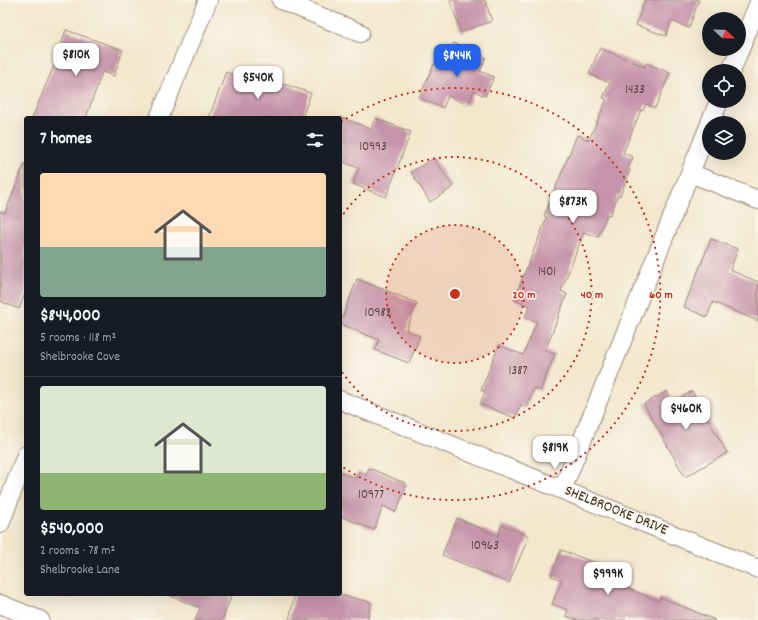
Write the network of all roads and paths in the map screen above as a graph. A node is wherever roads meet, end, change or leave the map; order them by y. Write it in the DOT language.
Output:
graph roads {
  1 [pos="208,0"];
  2 [pos="281,0"];
  3 [pos="758,5"];
  4 [pos="360,33"];
  5 [pos="734,64"];
  6 [pos="160,116"];
  7 [pos="702,143"];
  8 [pos="690,173"];
  9 [pos="758,200"];
  10 [pos="342,401"];
  11 [pos="24,460"];
  12 [pos="562,490"];
  13 [pos="0,524"];
  14 [pos="758,569"];
  15 [pos="0,604"];
  16 [pos="40,620"];
  1 -- 6 [label="street"];
  2 -- 4 [label="street"];
  3 -- 5 [label="street"];
  7 -- 8 [label="street"];
  8 -- 9 [label="street"];
  8 -- 12 [label="street"];
  10 -- 12 [label="street, SHELBROOKE DRIVE"];
  11 -- 13 [label="street"];
  12 -- 14 [label="street, SHELBROOKE DRIVE"];
  15 -- 16 [label="street"];
}
